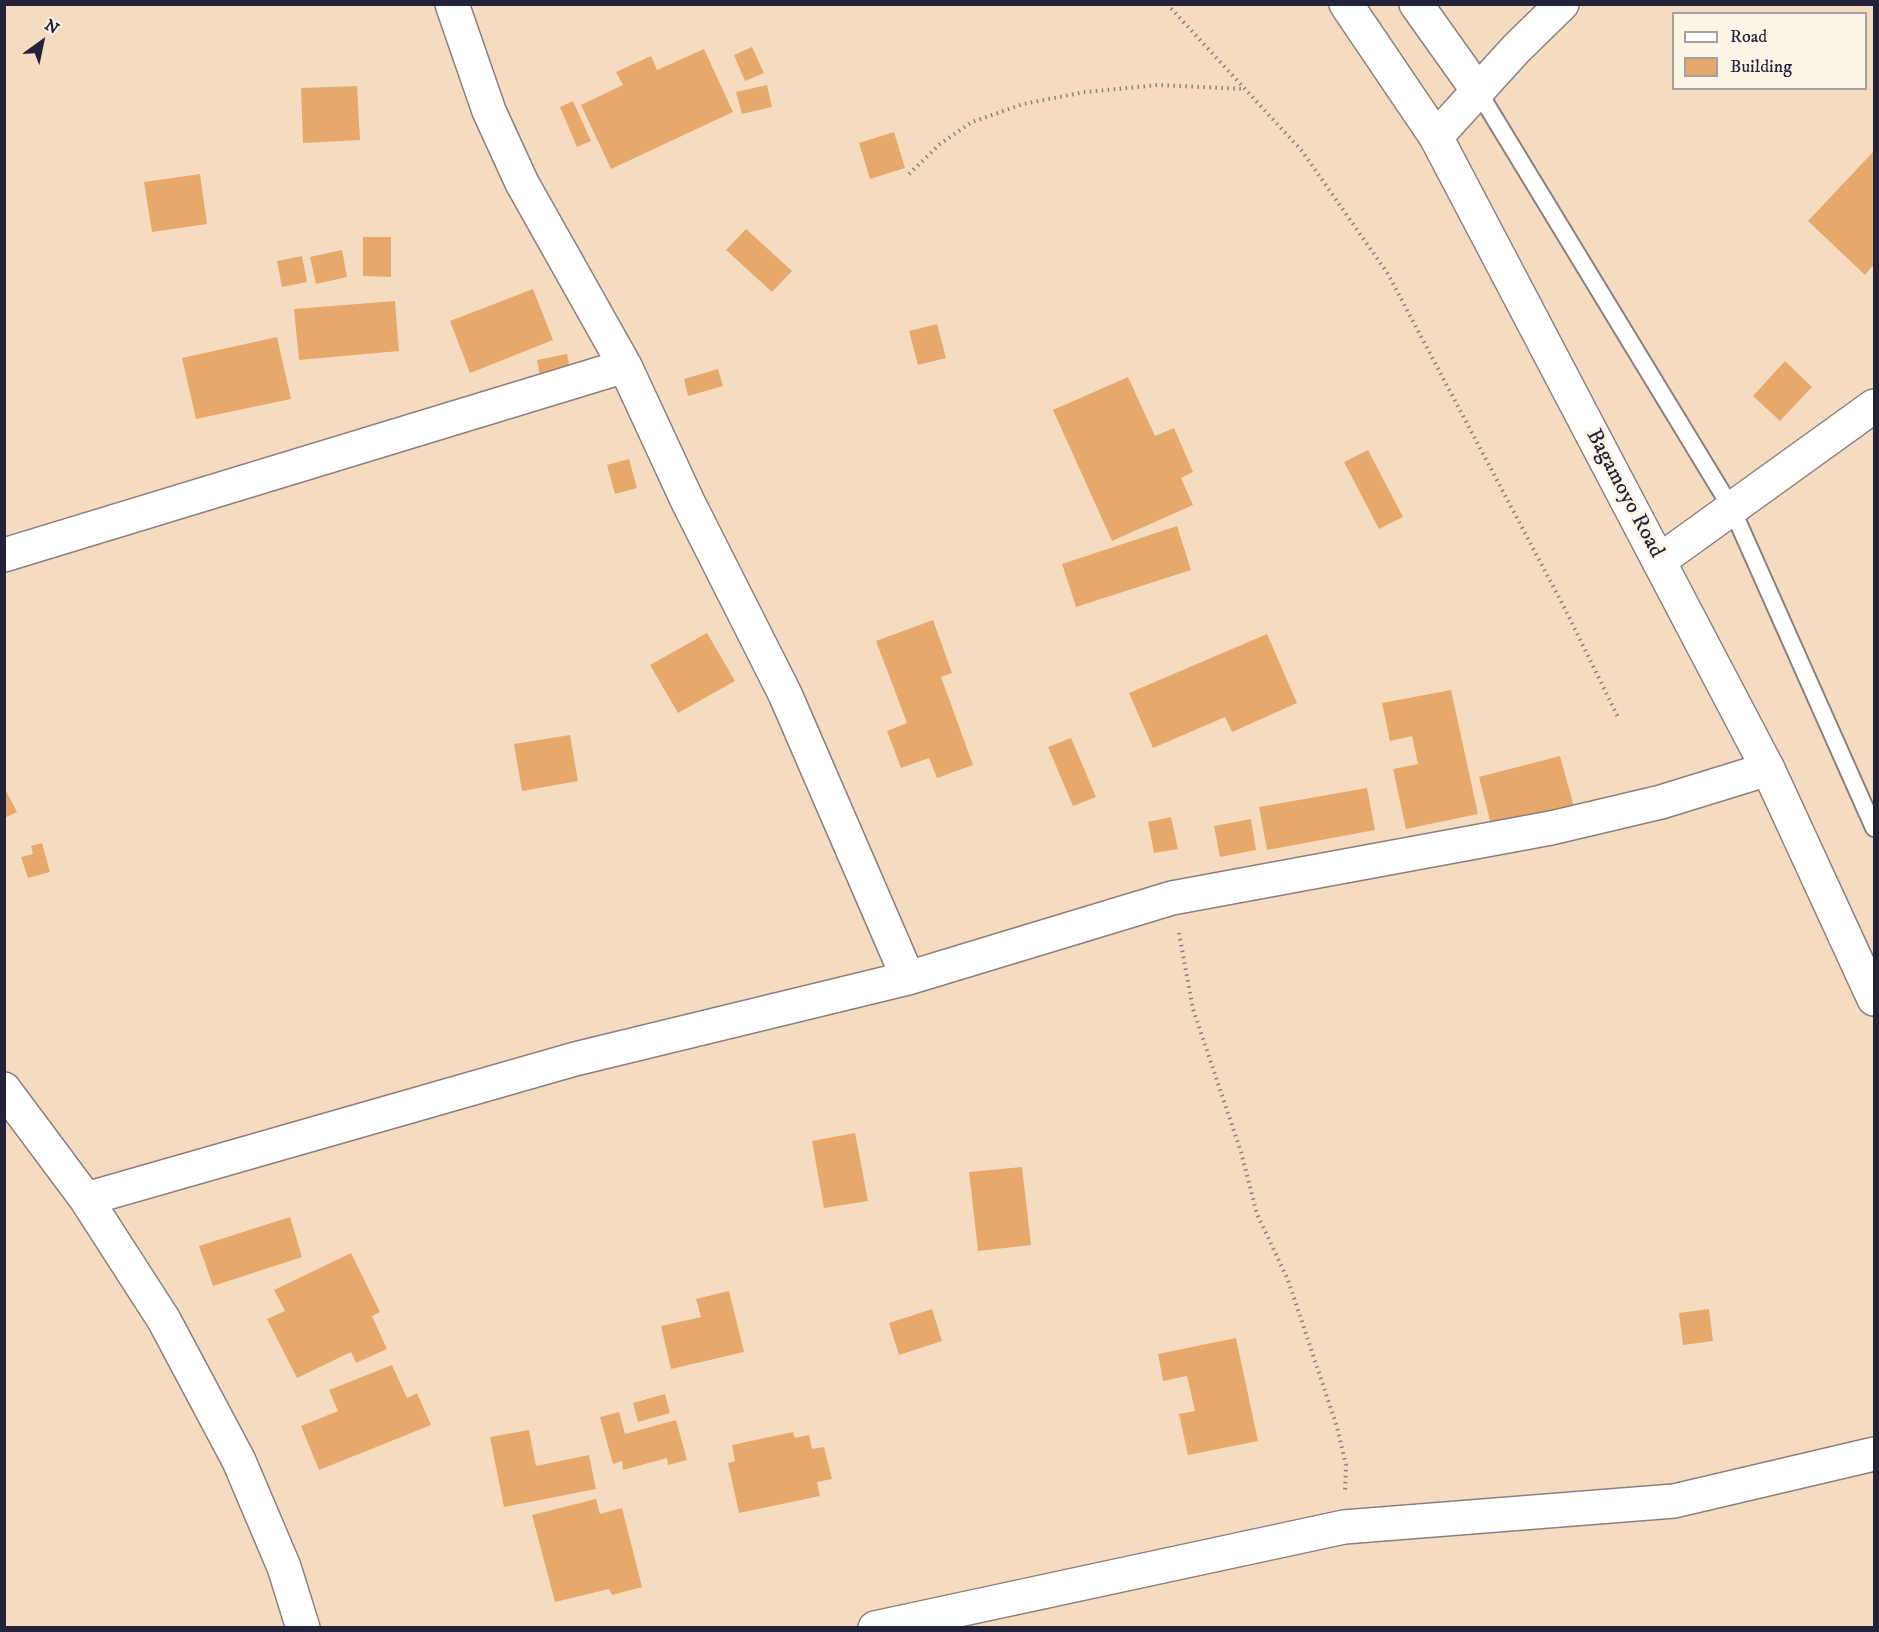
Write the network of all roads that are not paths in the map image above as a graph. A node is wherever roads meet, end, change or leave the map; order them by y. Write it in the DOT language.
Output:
graph roads {
  1 [pos="452,4"];
  2 [pos="1346,4"];
  3 [pos="1416,4"];
  4 [pos="1562,4"];
  5 [pos="1478,90"];
  6 [pos="1436,137"];
  7 [pos="625,366"];
  8 [pos="1875,406"];
  9 [pos="1732,509"];
  10 [pos="4,555"];
  11 [pos="1659,561"];
  12 [pos="1768,769"];
  13 [pos="1875,828"];
  14 [pos="908,978"];
  15 [pos="1875,999"];
  16 [pos="4,1089"];
  17 [pos="86,1199"];
  18 [pos="1875,1454"];
  19 [pos="303,1628"];
  20 [pos="875,1628"];
  1 -- 7 [label="main road"];
  2 -- 6 [label="main road, Bagamoyo Road"];
  3 -- 5 [label="main road"];
  4 -- 5 [label="main road"];
  5 -- 6 [label="main road"];
  5 -- 9 [label="lane"];
  6 -- 11 [label="main road, Bagamoyo Road"];
  7 -- 10 [label="main road"];
  7 -- 14 [label="main road"];
  8 -- 9 [label="main road"];
  9 -- 11 [label="main road"];
  9 -- 13 [label="lane"];
  11 -- 12 [label="main road, Bagamoyo Road"];
  12 -- 14 [label="main road"];
  12 -- 15 [label="main road, Bagamoyo Road"];
  14 -- 17 [label="main road"];
  16 -- 17 [label="main road"];
  17 -- 19 [label="main road"];
  18 -- 20 [label="main road"];
}
